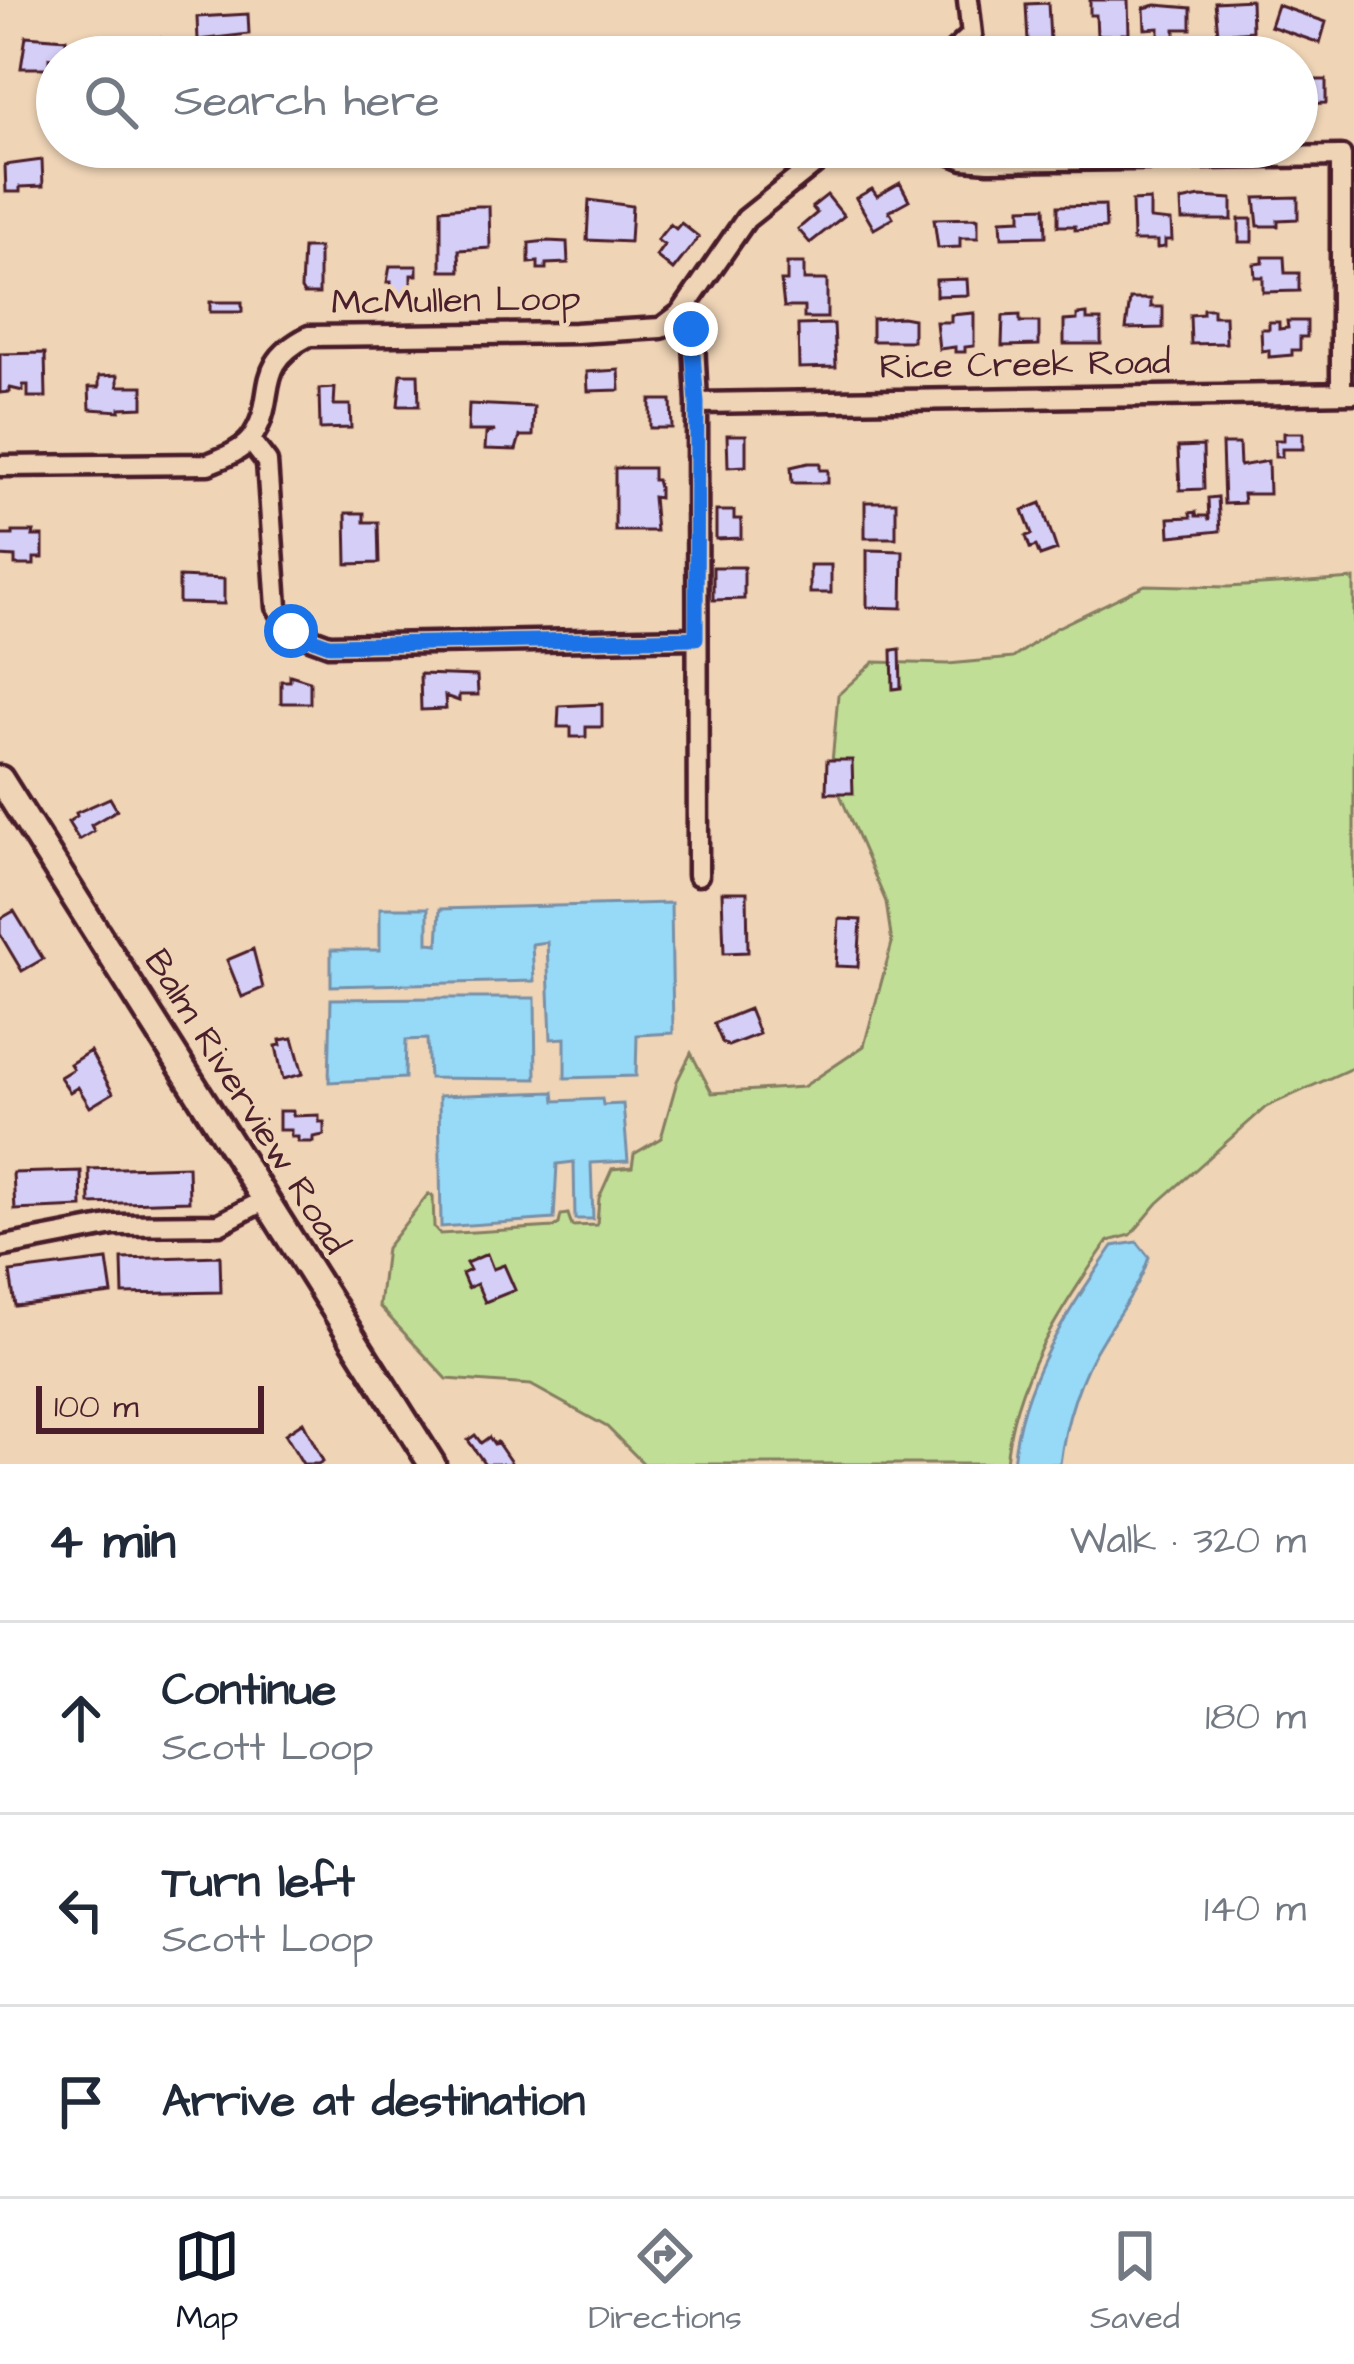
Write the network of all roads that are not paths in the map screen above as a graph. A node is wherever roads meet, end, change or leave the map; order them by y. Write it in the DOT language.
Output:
graph roads {
  1 [pos="968,0"];
  2 [pos="971,36"];
  3 [pos="1318,156"];
  4 [pos="810,168"];
  5 [pos="681,313"];
  6 [pos="1347,393"];
  7 [pos="697,403"];
  8 [pos="250,440"];
  9 [pos="0,466"];
  10 [pos="696,638"];
  11 [pos="0,779"];
  12 [pos="698,875"];
  13 [pos="265,1200"];
  14 [pos="0,1246"];
  15 [pos="432,1464"];
  1 -- 2 [label="street"];
  3 -- 6 [label="street"];
  4 -- 5 [label="street"];
  5 -- 7 [label="street"];
  5 -- 8 [label="street, McMullen Loop"];
  6 -- 7 [label="street, Rice Creek Road"];
  7 -- 10 [label="street"];
  8 -- 9 [label="street"];
  8 -- 10 [label="street"];
  10 -- 12 [label="street"];
  11 -- 13 [label="main road, Balm Riverview Road"];
  13 -- 14 [label="street"];
  13 -- 15 [label="main road, Balm Riverview Road"];
}
